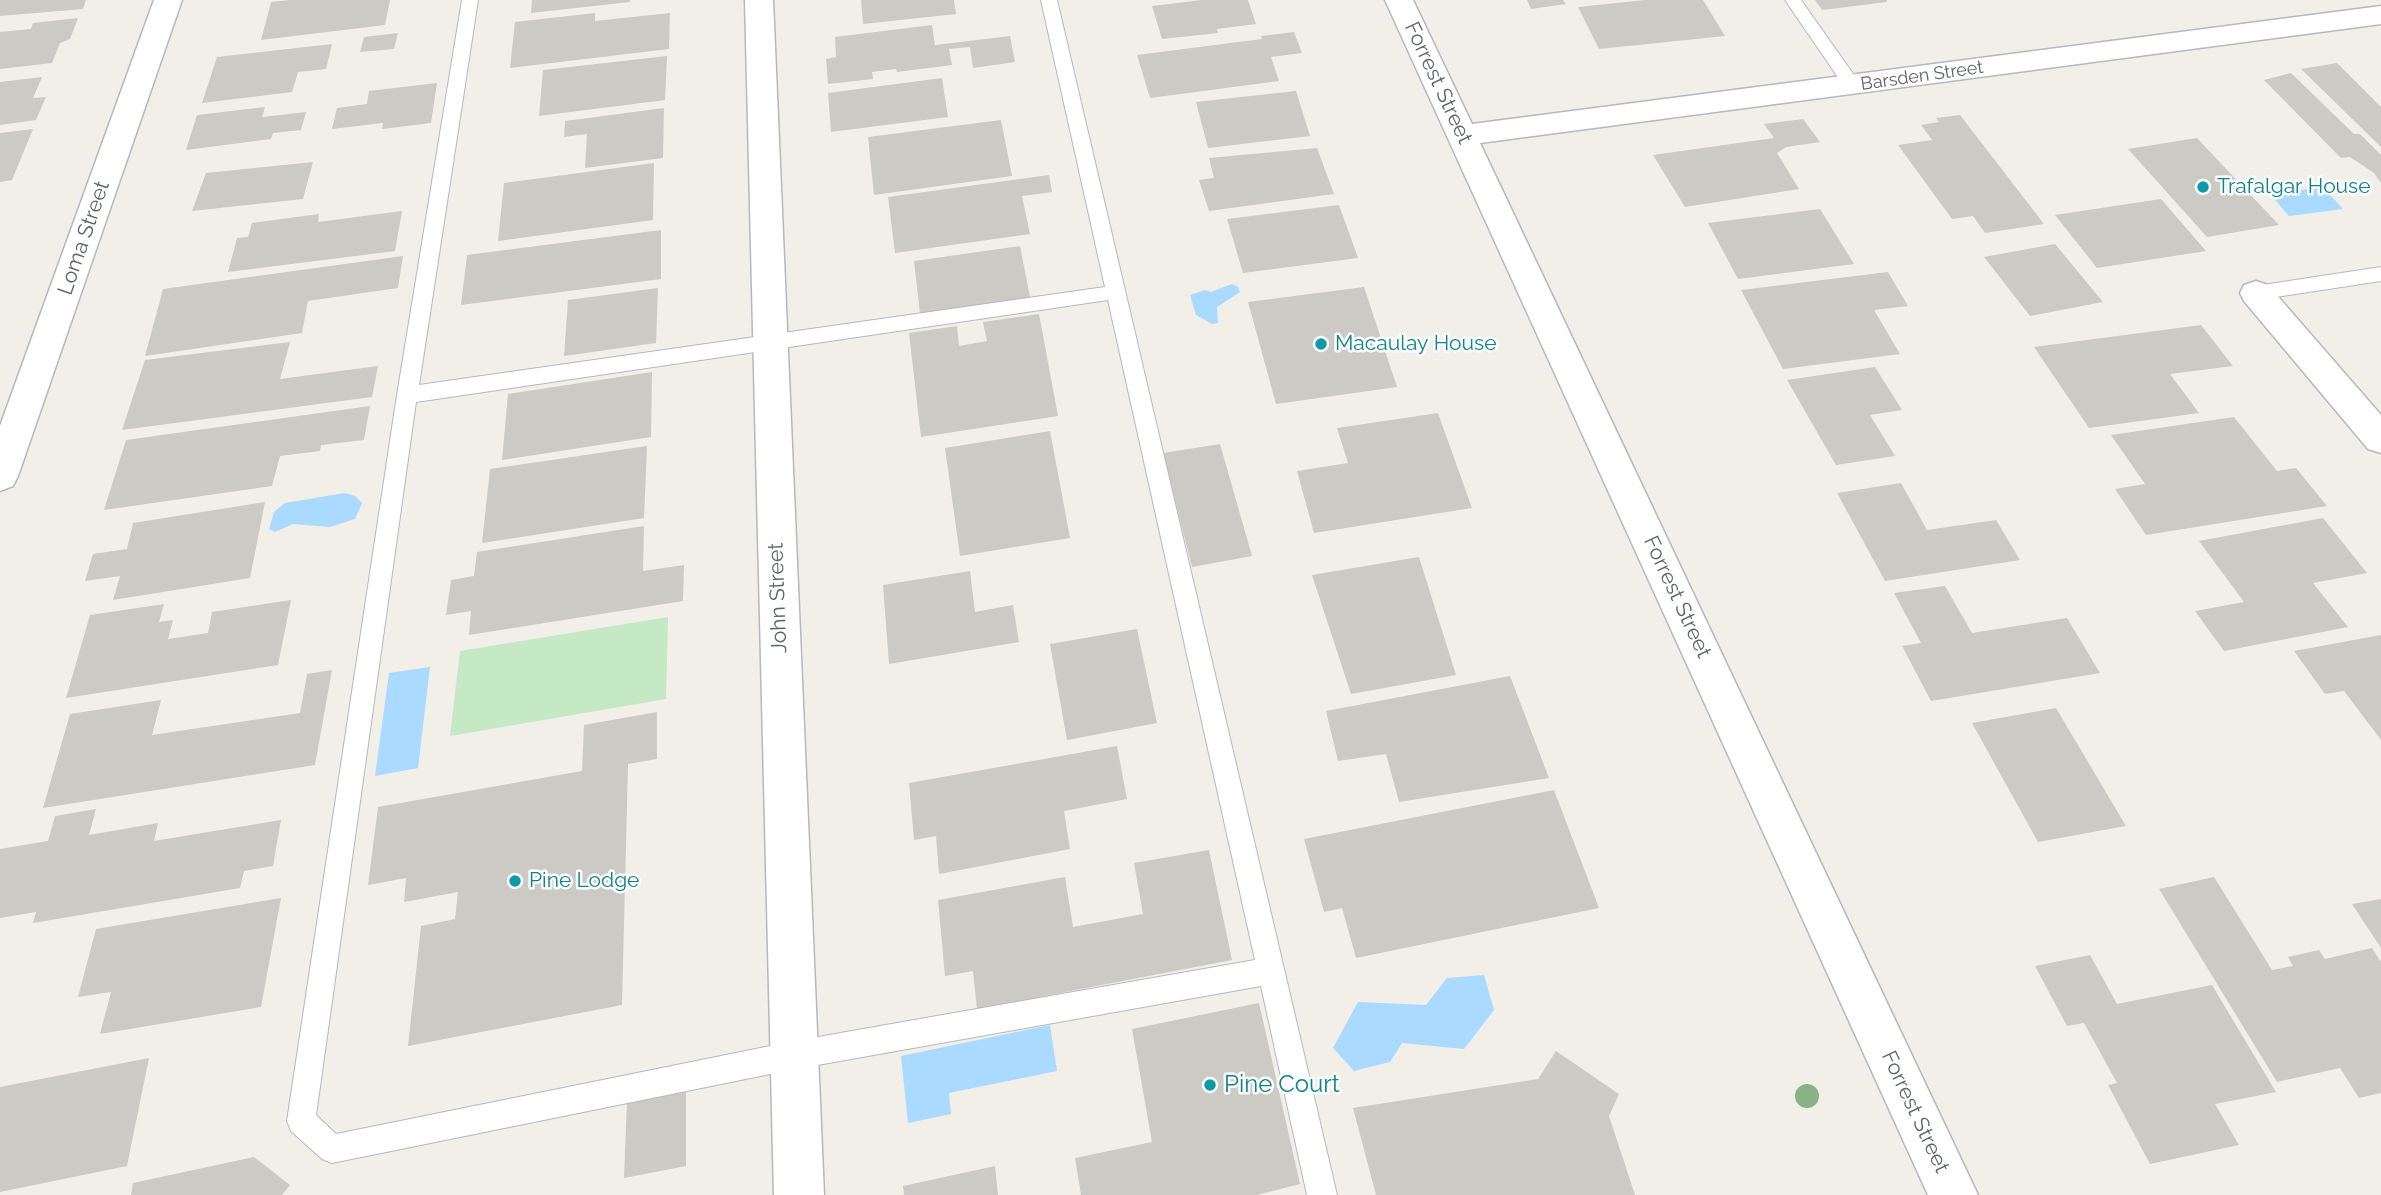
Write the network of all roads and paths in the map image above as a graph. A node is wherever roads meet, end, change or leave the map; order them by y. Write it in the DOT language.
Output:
graph roads {
  1 [pos="168,0"];
  2 [pos="470,0"];
  3 [pos="759,0"];
  4 [pos="1049,0"];
  5 [pos="1399,0"];
  6 [pos="1793,0"];
  7 [pos="2381,15"];
  8 [pos="1852,85"];
  9 [pos="1463,135"];
  10 [pos="2381,274"];
  11 [pos="1116,292"];
  12 [pos="2256,293"];
  13 [pos="769,342"];
  14 [pos="407,395"];
  15 [pos="2381,439"];
  16 [pos="0,476"];
  17 [pos="1270,971"];
  18 [pos="795,1055"];
  19 [pos="799,1195"];
  20 [pos="1322,1195"];
  21 [pos="1953,1195"];
  1 -- 16 [label="street, Loma Street"];
  2 -- 14 [label="lane"];
  3 -- 13 [label="street, John Street"];
  4 -- 11 [label="lane"];
  5 -- 9 [label="street, Forrest Street"];
  6 -- 8 [label="lane"];
  7 -- 8 [label="street, Barsden Street"];
  8 -- 9 [label="street, Barsden Street"];
  9 -- 21 [label="street, Forrest Street"];
  10 -- 12 [label="lane"];
  11 -- 13 [label="lane"];
  11 -- 17 [label="lane"];
  12 -- 15 [label="street"];
  13 -- 14 [label="lane"];
  13 -- 18 [label="street, John Street"];
  14 -- 18 [label="lane"];
  17 -- 18 [label="lane"];
  17 -- 20 [label="lane"];
  18 -- 19 [label="street, John Street"];
}
